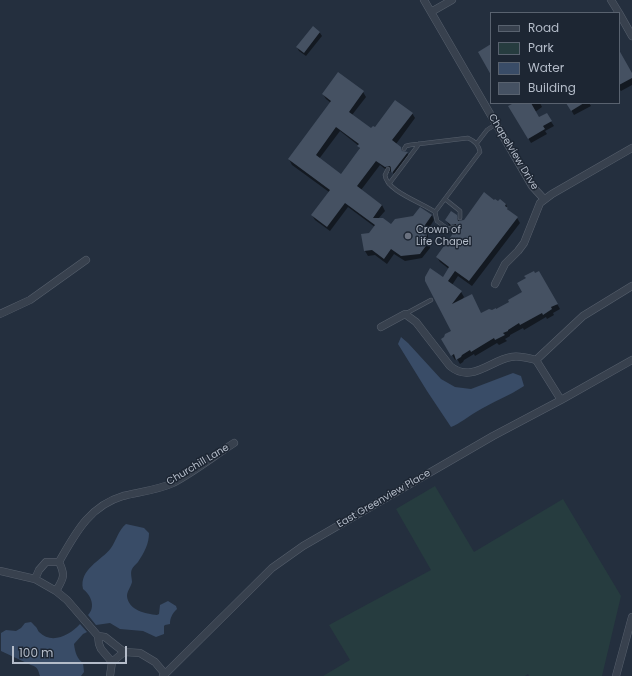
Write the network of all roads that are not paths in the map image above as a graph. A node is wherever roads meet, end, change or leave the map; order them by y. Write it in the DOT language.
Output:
graph roads {
  1 [pos="424,0"];
  2 [pos="452,0"];
  3 [pos="611,0"];
  4 [pos="431,12"];
  5 [pos="618,12"];
  6 [pos="622,27"];
  7 [pos="632,36"];
  8 [pos="488,103"];
  9 [pos="496,124"];
  10 [pos="477,143"];
  11 [pos="419,144"];
  12 [pos="404,148"];
  13 [pos="632,148"];
  14 [pos="388,169"];
  15 [pos="389,184"];
  16 [pos="445,199"];
  17 [pos="544,199"];
  18 [pos="435,212"];
  19 [pos="460,218"];
  20 [pos="454,227"];
  21 [pos="86,260"];
  22 [pos="494,284"];
  23 [pos="632,286"];
  24 [pos="431,300"];
  25 [pos="0,314"];
  26 [pos="405,314"];
  27 [pos="381,326"];
  28 [pos="536,360"];
  29 [pos="632,360"];
  30 [pos="561,400"];
  31 [pos="234,443"];
  32 [pos="59,562"];
  33 [pos="0,571"];
  34 [pos="35,579"];
  35 [pos="56,591"];
  36 [pos="632,616"];
  37 [pos="98,636"];
  38 [pos="124,652"];
  39 [pos="112,662"];
  40 [pos="164,675"];
  41 [pos="110,676"];
  42 [pos="616,676"];
  1 -- 4 [label="street, Chapelview Drive"];
  2 -- 4 [label="street"];
  3 -- 5 [label="street"];
  4 -- 8 [label="street, Chapelview Drive"];
  6 -- 7 [label="street"];
  8 -- 9 [label="street, Chapelview Drive"];
  9 -- 10 [label="lane"];
  9 -- 17 [label="street, Chapelview Drive"];
  10 -- 11 [label="lane"];
  10 -- 16 [label="lane"];
  11 -- 12 [label="lane"];
  11 -- 15 [label="lane"];
  13 -- 17 [label="street"];
  14 -- 15 [label="lane"];
  15 -- 18 [label="lane"];
  16 -- 18 [label="lane"];
  16 -- 19 [label="lane"];
  17 -- 22 [label="street"];
  18 -- 20 [label="lane"];
  21 -- 25 [label="street"];
  23 -- 28 [label="street"];
  24 -- 26 [label="lane"];
  26 -- 27 [label="street"];
  26 -- 28 [label="street"];
  28 -- 30 [label="street"];
  29 -- 30 [label="street, East Greenview Place"];
  30 -- 40 [label="street, East Greenview Place"];
  31 -- 32 [label="street, Churchill Lane"];
  32 -- 34 [label="street"];
  32 -- 35 [label="street"];
  33 -- 34 [label="street"];
  34 -- 35 [label="street"];
  35 -- 37 [label="street"];
  36 -- 42 [label="street"];
  37 -- 38 [label="street"];
  37 -- 39 [label="street"];
  38 -- 39 [label="street"];
  38 -- 40 [label="street"];
  39 -- 41 [label="street"];
}
